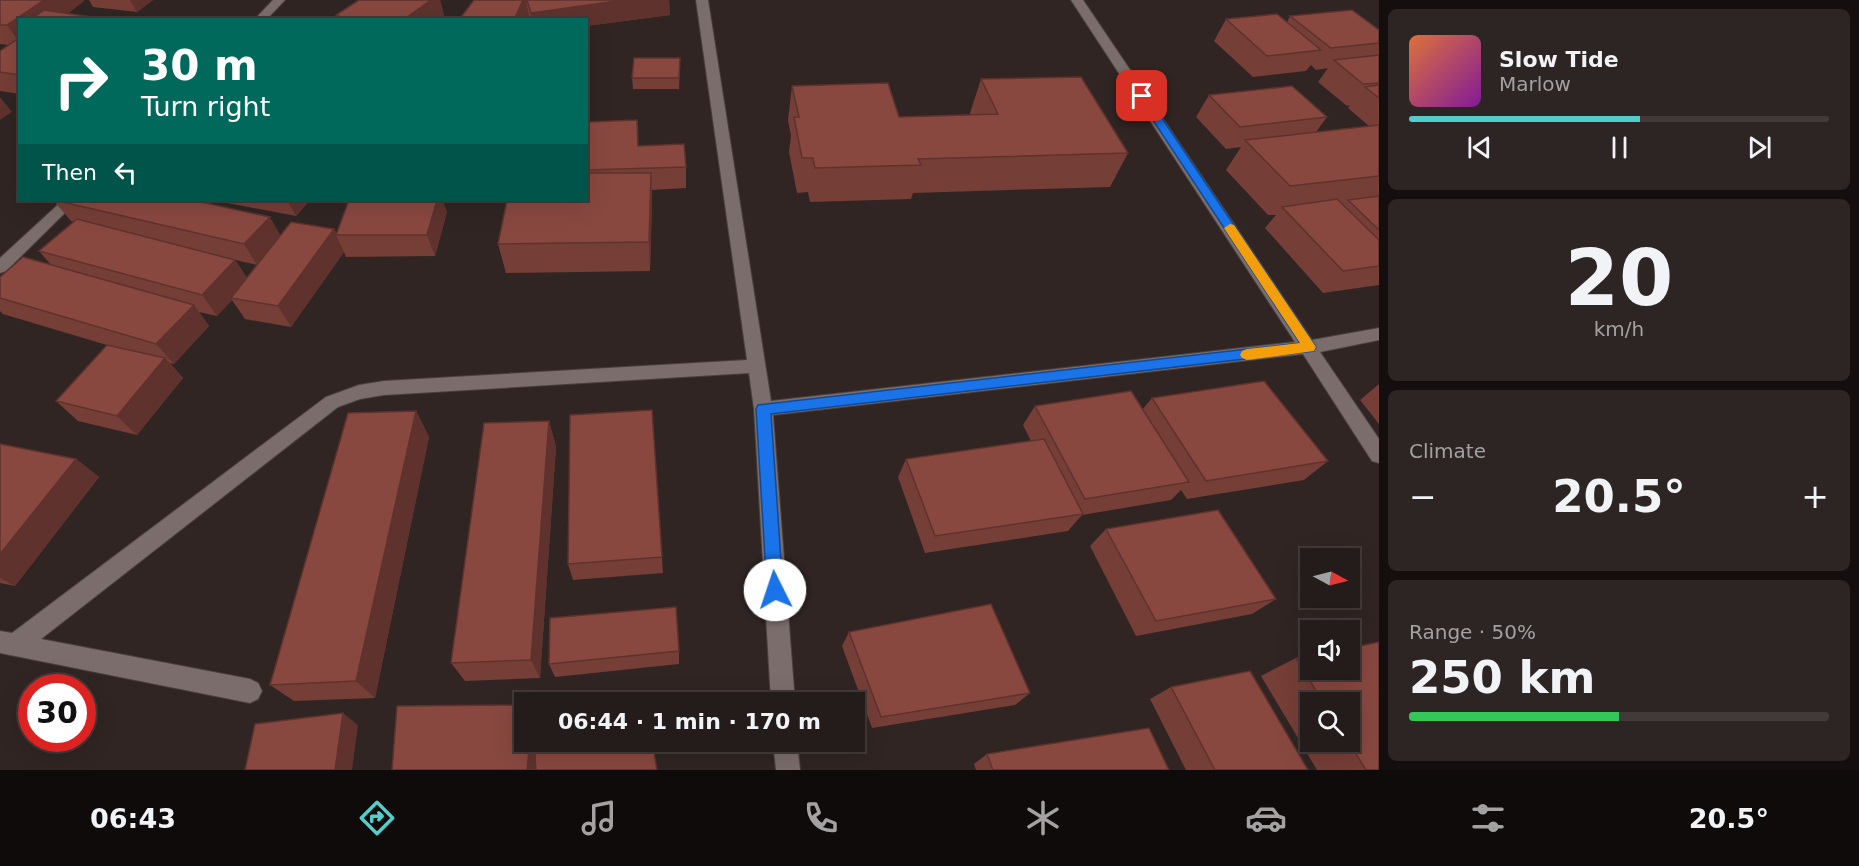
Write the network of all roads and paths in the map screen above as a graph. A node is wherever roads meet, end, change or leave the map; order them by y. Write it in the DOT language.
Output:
graph roads {
  1 [pos="279,0"];
  2 [pos="702,0"];
  3 [pos="1077,0"];
  4 [pos="261,18"];
  5 [pos="70,201"];
  6 [pos="0,267"];
  7 [pos="1379,334"];
  8 [pos="1309,347"];
  9 [pos="757,366"];
  10 [pos="763,409"];
  11 [pos="1379,454"];
  12 [pos="7,644"];
  13 [pos="250,691"];
  14 [pos="782,692"];
  15 [pos="786,752"];
  16 [pos="788,770"];
  1 -- 4 [label="street"];
  2 -- 9 [label="street"];
  3 -- 8 [label="street"];
  5 -- 6 [label="street"];
  7 -- 8 [label="street"];
  8 -- 10 [label="street"];
  8 -- 11 [label="street"];
  9 -- 10 [label="street"];
  9 -- 12 [label="street"];
  10 -- 14 [label="street"];
  12 -- 13 [label="street"];
  15 -- 16 [label="street"];
}
